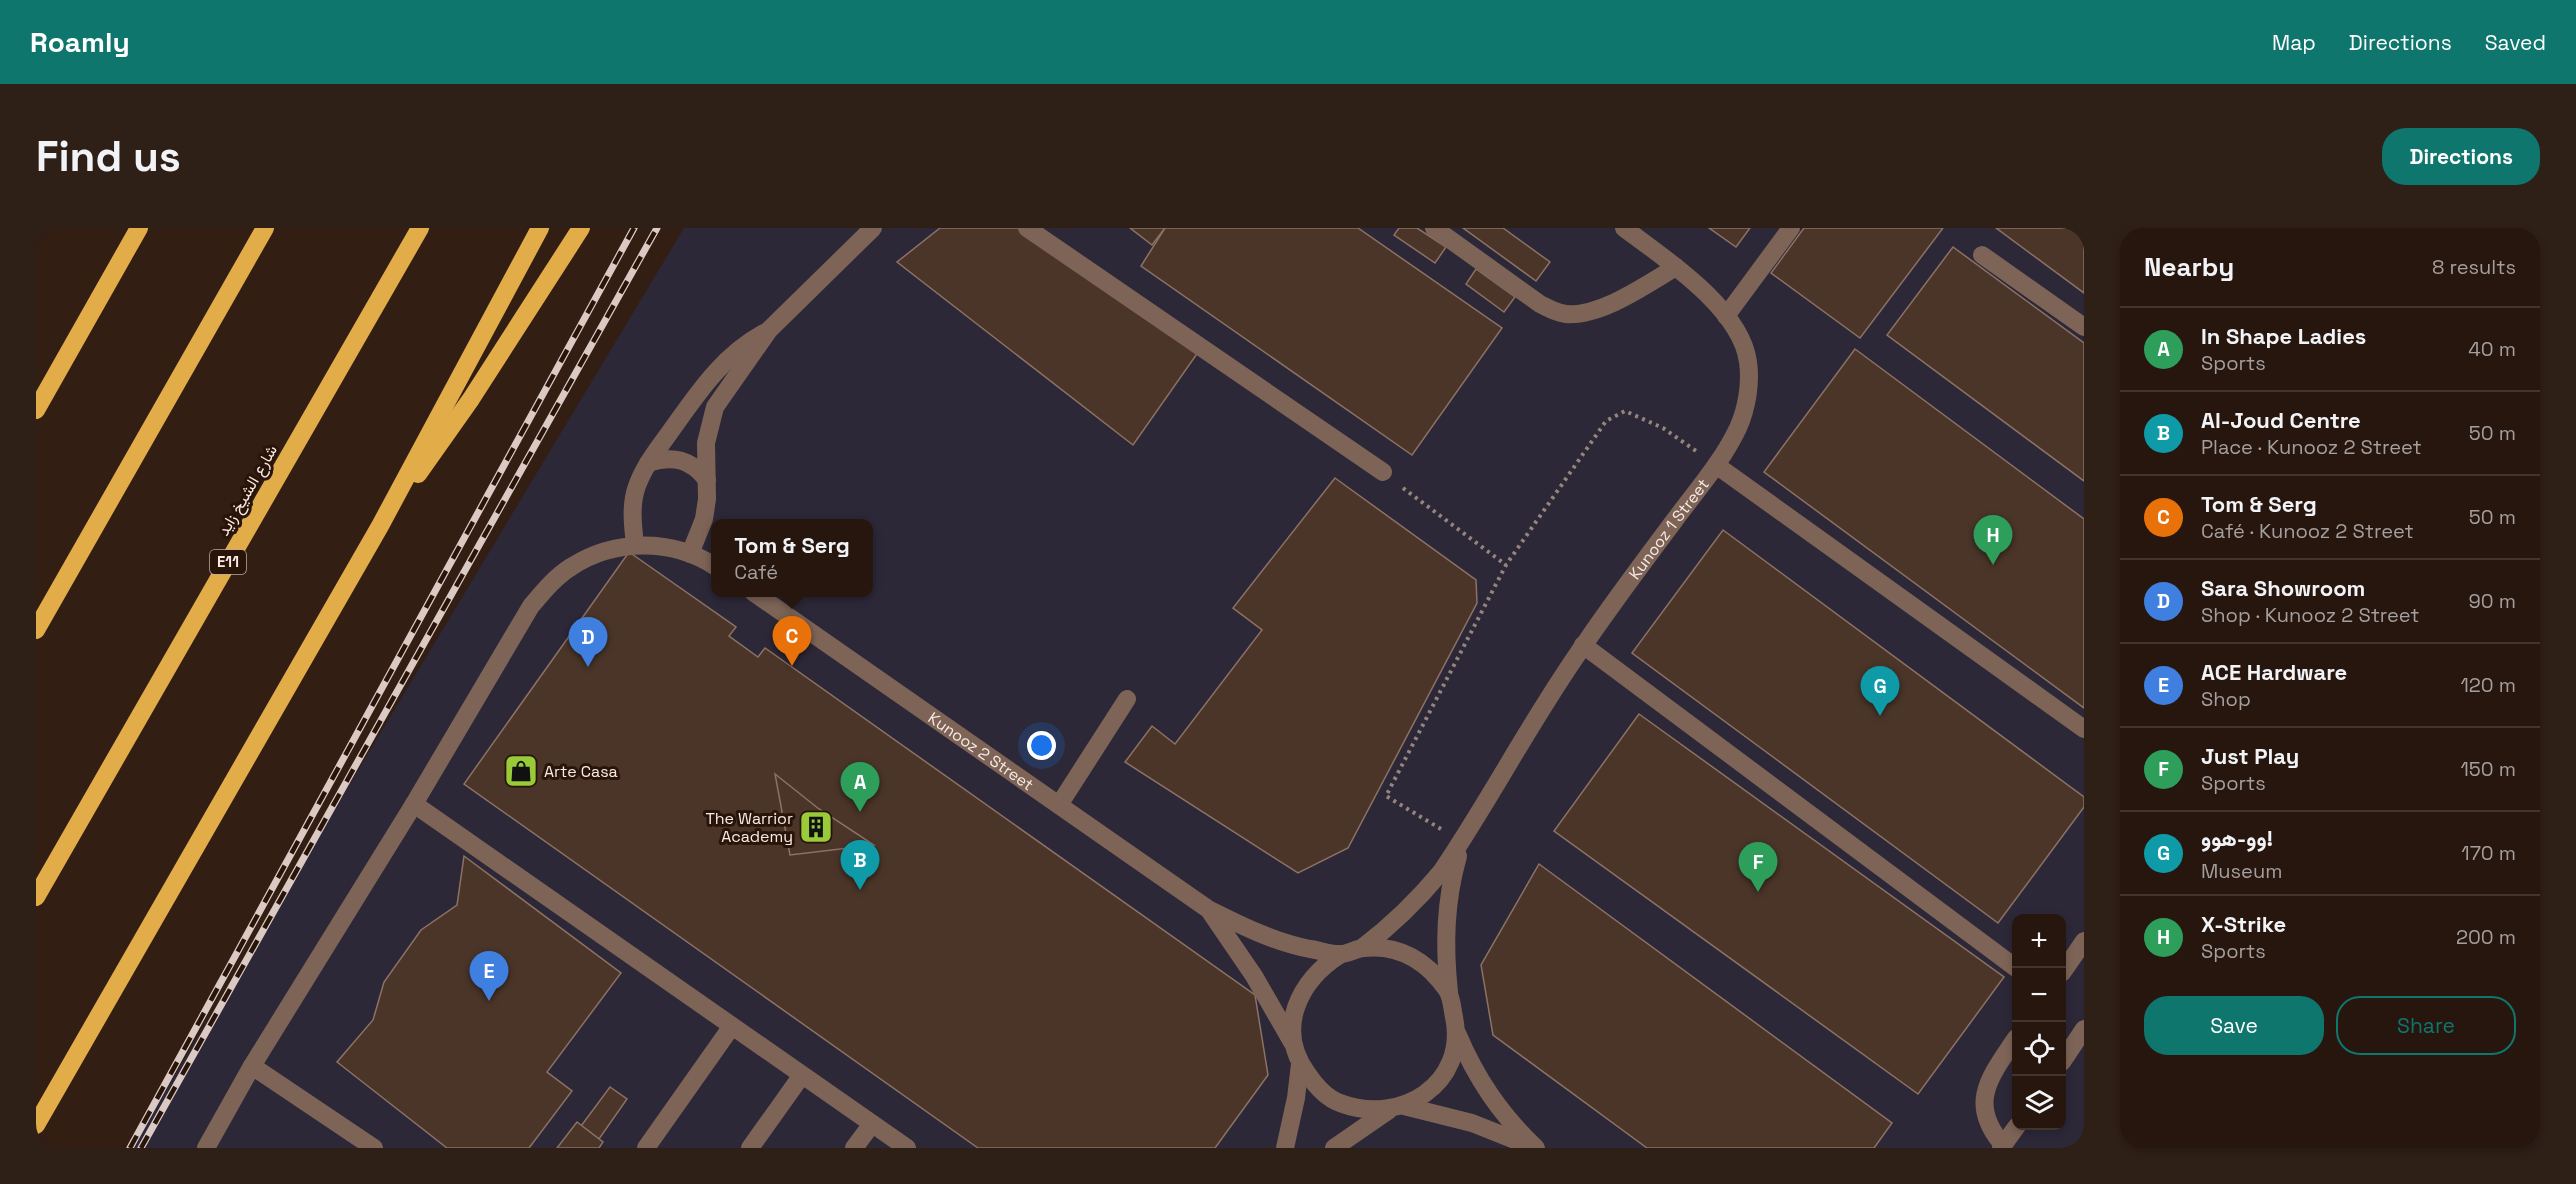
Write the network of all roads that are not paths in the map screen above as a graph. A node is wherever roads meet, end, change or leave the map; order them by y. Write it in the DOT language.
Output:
graph roads {
  1 [pos="139,228"];
  2 [pos="265,228"];
  3 [pos="420,228"];
  4 [pos="540,228"];
  5 [pos="581,228"];
  6 [pos="873,228"];
  7 [pos="1027,228"];
  8 [pos="1434,228"];
  9 [pos="1624,228"];
  10 [pos="1791,228"];
  11 [pos="1982,255"];
  12 [pos="1676,267"];
  13 [pos="1726,316"];
  14 [pos="2084,327"];
  15 [pos="769,330"];
  16 [pos="36,410"];
  17 [pos="648,463"];
  18 [pos="1716,465"];
  19 [pos="1383,472"];
  20 [pos="707,480"];
  21 [pos="380,526"];
  22 [pos="635,545"];
  23 [pos="690,554"];
  24 [pos="711,564"];
  25 [pos="760,597"];
  26 [pos="36,630"];
  27 [pos="1584,645"];
  28 [pos="1127,699"];
  29 [pos="2084,729"];
  30 [pos="414,804"];
  31 [pos="1059,805"];
  32 [pos="1462,841"];
  33 [pos="36,897"];
  34 [pos="1208,909"];
  35 [pos="2084,941"];
  36 [pos="1362,948"];
  37 [pos="1341,954"];
  38 [pos="2012,965"];
  39 [pos="2065,968"];
  40 [pos="1449,994"];
  41 [pos="732,1026"];
  42 [pos="2084,1029"];
  43 [pos="1457,1033"];
  44 [pos="2012,1044"];
  45 [pos="1294,1045"];
  46 [pos="2066,1055"];
  47 [pos="1300,1064"];
  48 [pos="252,1066"];
  49 [pos="802,1075"];
  50 [pos="1397,1108"];
  51 [pos="872,1124"];
  52 [pos="36,1125"];
  53 [pos="2014,1130"];
  54 [pos="2002,1147"];
  55 [pos="206,1148"];
  56 [pos="374,1148"];
  57 [pos="646,1148"];
  58 [pos="750,1148"];
  59 [pos="854,1148"];
  60 [pos="907,1148"];
  61 [pos="1285,1148"];
  62 [pos="1334,1148"];
  63 [pos="1535,1148"];
  1 -- 16 [label="highway"];
  2 -- 26 [label="highway"];
  3 -- 33 [label="highway, شارع الشيخ زايد / E11"];
  4 -- 21 [label="highway"];
  5 -- 21 [label="highway"];
  6 -- 15 [label="street"];
  7 -- 19 [label="street"];
  8 -- 12 [label="street"];
  9 -- 12 [label="street, Kunooz 1 Street"];
  10 -- 13 [label="street"];
  11 -- 14 [label="street"];
  12 -- 13 [label="street, Kunooz 1 Street"];
  13 -- 18 [label="street, Kunooz 1 Street"];
  15 -- 17 [label="street"];
  15 -- 20 [label="street"];
  17 -- 20 [label="street"];
  17 -- 22 [label="street"];
  18 -- 27 [label="street, Kunooz 1 Street"];
  18 -- 29 [label="street"];
  20 -- 23 [label="street"];
  21 -- 52 [label="highway"];
  22 -- 23 [label="street"];
  22 -- 30 [label="street"];
  23 -- 24 [label="street"];
  25 -- 31 [label="street, Kunooz 2 Street"];
  27 -- 32 [label="street, Kunooz 1 Street"];
  27 -- 38 [label="street"];
  28 -- 31 [label="street"];
  30 -- 41 [label="street"];
  30 -- 48 [label="street"];
  31 -- 34 [label="street, Kunooz 2 Street"];
  32 -- 36 [label="street, Kunooz 1 Street"];
  32 -- 40 [label="street, Kunooz 1 Street"];
  34 -- 37 [label="street, Kunooz 2 Street"];
  34 -- 45 [label="street, Kunooz 2 Street"];
  35 -- 39 [label="street"];
  36 -- 37 [label="street"];
  36 -- 40 [label="street"];
  37 -- 45 [label="street"];
  40 -- 43 [label="street"];
  41 -- 49 [label="street"];
  41 -- 57 [label="street"];
  42 -- 46 [label="street"];
  43 -- 50 [label="street"];
  43 -- 63 [label="street"];
  44 -- 54 [label="street"];
  45 -- 47 [label="street"];
  47 -- 50 [label="street"];
  47 -- 61 [label="street"];
  48 -- 55 [label="street"];
  48 -- 56 [label="street"];
  49 -- 51 [label="street"];
  49 -- 58 [label="street"];
  50 -- 62 [label="street"];
  50 -- 63 [label="street"];
  51 -- 59 [label="street"];
  51 -- 60 [label="street"];
  53 -- 54 [label="street"];
}
